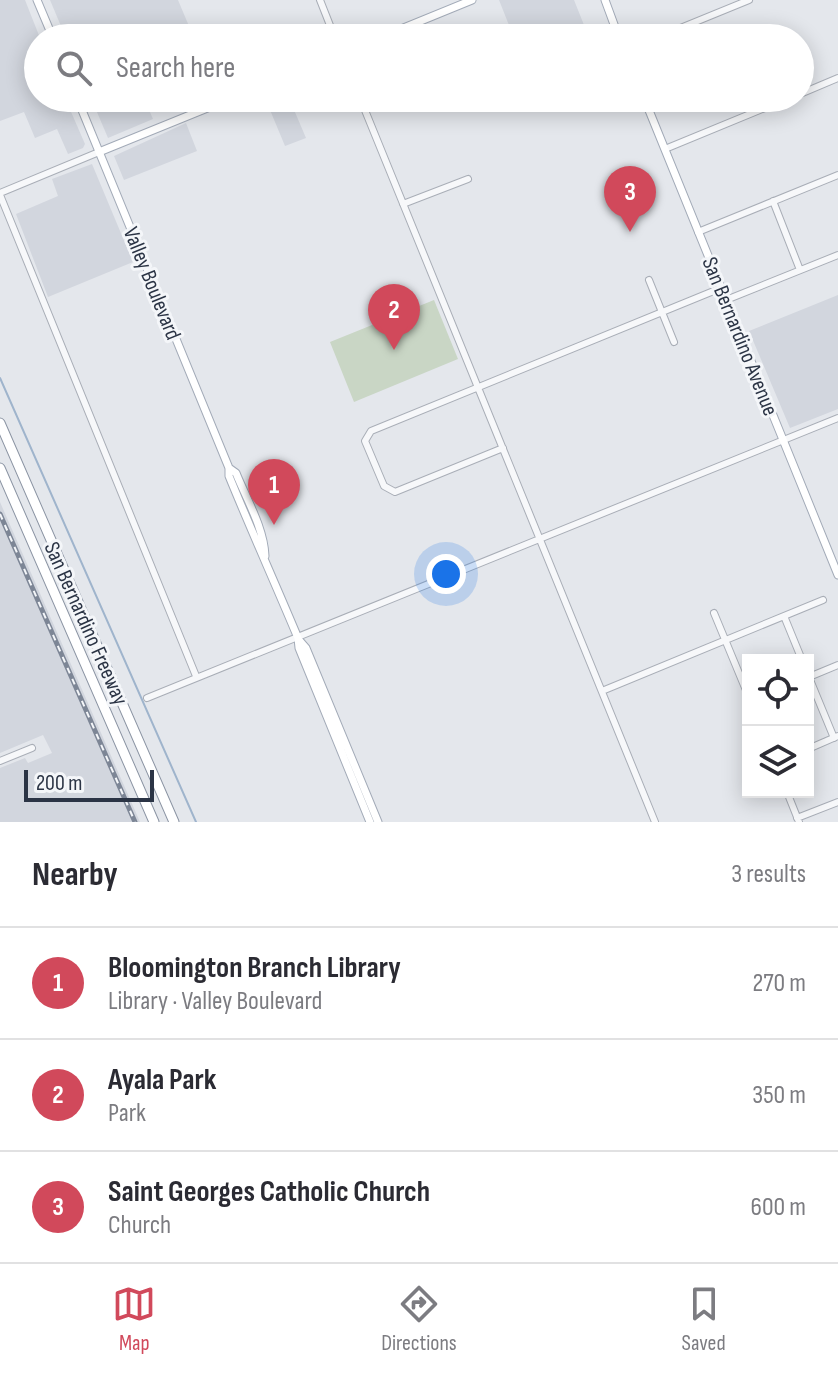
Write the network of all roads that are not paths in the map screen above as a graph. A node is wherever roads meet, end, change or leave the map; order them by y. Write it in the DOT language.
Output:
graph roads {
  1 [pos="37,0"];
  2 [pos="320,0"];
  3 [pos="472,0"];
  4 [pos="605,0"];
  5 [pos="749,0"];
  6 [pos="47,24"];
  7 [pos="329,24"];
  8 [pos="413,24"];
  9 [pos="614,24"];
  10 [pos="690,24"];
  11 [pos="838,78"];
  12 [pos="814,88"];
  13 [pos="83,112"];
  14 [pos="198,112"];
  15 [pos="366,112"];
  16 [pos="650,112"];
  17 [pos="755,112"];
  18 [pos="665,149"];
  19 [pos="99,152"];
  20 [pos="838,175"];
  21 [pos="468,179"];
  22 [pos="0,194"];
  23 [pos="773,201"];
  24 [pos="403,204"];
  25 [pos="698,232"];
  26 [pos="838,255"];
  27 [pos="800,270"];
  28 [pos="649,280"];
  29 [pos="721,288"];
  30 [pos="726,300"];
  31 [pos="662,312"];
  32 [pos="674,342"];
  33 [pos="478,387"];
  34 [pos="838,418"];
  35 [pos="0,423"];
  36 [pos="783,440"];
  37 [pos="503,448"];
  38 [pos="0,468"];
  39 [pos="540,539"];
  40 [pos="838,575"];
  41 [pos="823,600"];
  42 [pos="714,613"];
  43 [pos="784,616"];
  44 [pos="298,638"];
  45 [pos="725,640"];
  46 [pos="800,654"];
  47 [pos="838,665"];
  48 [pos="814,674"];
  49 [pos="196,676"];
  50 [pos="742,681"];
  51 [pos="814,689"];
  52 [pos="602,691"];
  53 [pos="147,698"];
  54 [pos="836,737"];
  55 [pos="814,746"];
  56 [pos="32,748"];
  57 [pos="0,761"];
  58 [pos="789,798"];
  59 [pos="838,802"];
  60 [pos="798,820"];
  61 [pos="154,822"];
  62 [pos="174,822"];
  63 [pos="370,822"];
  64 [pos="378,822"];
  65 [pos="655,822"];
  1 -- 6 [label="main road"];
  2 -- 7 [label="street"];
  3 -- 8 [label="main road"];
  4 -- 9 [label="main road"];
  5 -- 10 [label="street"];
  11 -- 12 [label="street"];
  13 -- 19 [label="main road, Valley Boulevard"];
  14 -- 19 [label="main road"];
  15 -- 24 [label="street"];
  16 -- 18 [label="main road, San Bernardino Avenue"];
  17 -- 18 [label="street"];
  18 -- 25 [label="main road, San Bernardino Avenue"];
  19 -- 22 [label="street"];
  19 -- 44 [label="main road, Valley Boulevard"];
  20 -- 23 [label="street"];
  21 -- 24 [label="street"];
  22 -- 49 [label="street"];
  23 -- 25 [label="street"];
  23 -- 27 [label="street"];
  24 -- 33 [label="street"];
  25 -- 29 [label="main road, San Bernardino Avenue"];
  26 -- 27 [label="street"];
  27 -- 30 [label="street"];
  28 -- 31 [label="street"];
  29 -- 30 [label="main road, San Bernardino Avenue"];
  29 -- 31 [label="street"];
  30 -- 36 [label="main road, San Bernardino Avenue"];
  31 -- 32 [label="street"];
  31 -- 33 [label="street"];
  33 -- 37 [label="street"];
  33 -- 37 [label="street"];
  34 -- 36 [label="street"];
  35 -- 62 [label="highway, San Bernardino Freeway"];
  36 -- 39 [label="street"];
  36 -- 40 [label="main road, San Bernardino Avenue"];
  37 -- 39 [label="street"];
  38 -- 61 [label="highway, San Bernardino Freeway"];
  39 -- 44 [label="street"];
  39 -- 52 [label="street"];
  41 -- 43 [label="street"];
  42 -- 45 [label="street"];
  43 -- 45 [label="street"];
  43 -- 46 [label="street"];
  44 -- 49 [label="street"];
  44 -- 63 [label="main road, Valley Boulevard"];
  44 -- 64 [label="main road, Valley Boulevard"];
  45 -- 50 [label="street"];
  45 -- 52 [label="street"];
  47 -- 48 [label="street"];
  49 -- 53 [label="street"];
  51 -- 54 [label="street"];
  52 -- 65 [label="street"];
  54 -- 55 [label="street"];
  56 -- 57 [label="street"];
  58 -- 60 [label="street"];
  59 -- 60 [label="street"];
}
